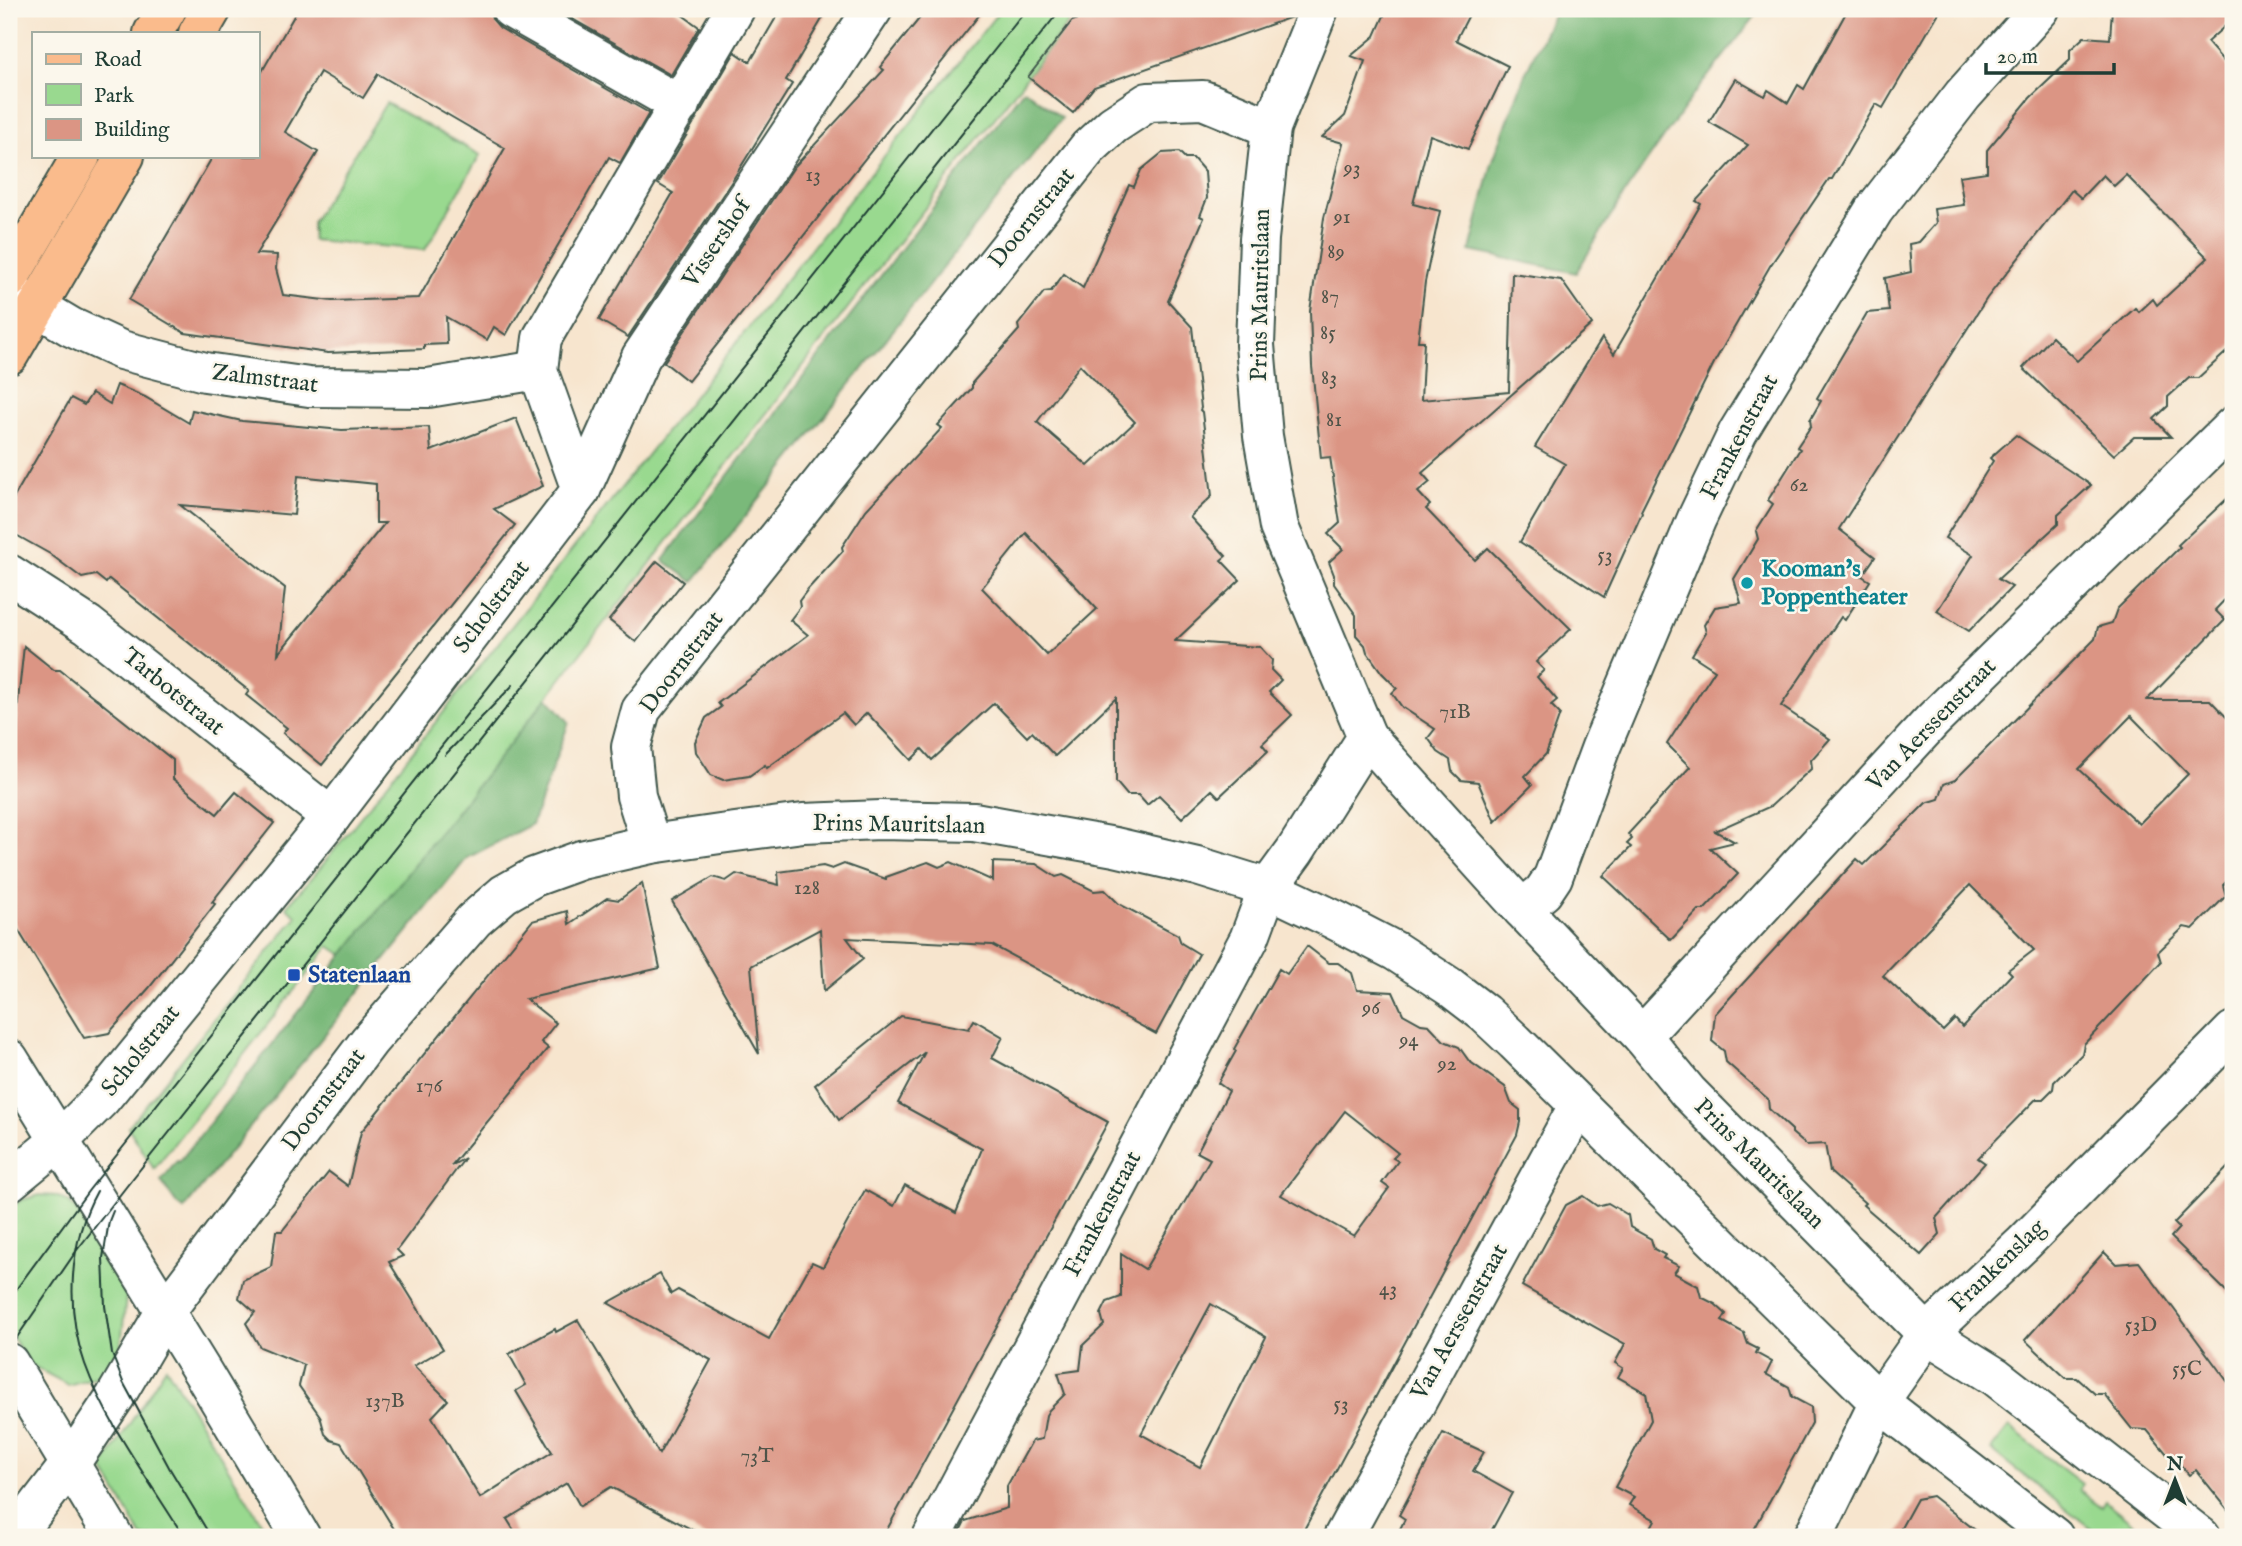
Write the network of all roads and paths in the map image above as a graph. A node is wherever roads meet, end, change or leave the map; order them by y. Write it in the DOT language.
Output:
graph roads {
  1 [pos="167,9"];
  2 [pos="212,9"];
  3 [pos="511,9"];
  4 [pos="735,9"];
  5 [pos="873,9"];
  6 [pos="1319,9"];
  7 [pos="2040,9"];
  8 [pos="154,32"];
  9 [pos="199,32"];
  10 [pos="680,105"];
  11 [pos="1271,128"];
  12 [pos="80,158"];
  13 [pos="124,158"];
  14 [pos="9,279"];
  15 [pos="23,298"];
  16 [pos="9,355"];
  17 [pos="538,370"];
  18 [pos="2233,426"];
  19 [pos="581,490"];
  20 [pos="9,574"];
  21 [pos="1367,737"];
  22 [pos="331,817"];
  23 [pos="651,844"];
  24 [pos="1268,888"];
  25 [pos="1522,909"];
  26 [pos="2233,1031"];
  27 [pos="1642,1036"];
  28 [pos="9,1059"];
  29 [pos="1578,1106"];
  30 [pos="59,1141"];
  31 [pos="9,1182"];
  32 [pos="165,1312"];
  33 [pos="1927,1334"];
  34 [pos="9,1363"];
  35 [pos="1879,1402"];
  36 [pos="70,1464"];
  37 [pos="14,1537"];
  38 [pos="114,1537"];
  39 [pos="301,1537"];
  40 [pos="932,1537"];
  41 [pos="1343,1537"];
  42 [pos="1813,1537"];
  43 [pos="2054,1537"];
  44 [pos="2202,1537"];
  1 -- 8 [label="main road"];
  2 -- 9 [label="main road"];
  3 -- 10 [label="street"];
  4 -- 10 [label="street"];
  5 -- 19 [label="street, Vissershof"];
  6 -- 11 [label="street"];
  7 -- 25 [label="street, Frankenstraat"];
  10 -- 17 [label="street"];
  11 -- 21 [label="street, Prins Mauritslaan"];
  11 -- 23 [label="street, Doornstraat"];
  12 -- 14 [label="main road"];
  13 -- 15 [label="main road"];
  15 -- 16 [label="main road"];
  15 -- 17 [label="street, Zalmstraat"];
  17 -- 19 [label="street"];
  18 -- 27 [label="street, Van Aerssenstraat"];
  19 -- 22 [label="street, Scholstraat"];
  20 -- 22 [label="street, Tarbotstraat"];
  21 -- 24 [label="street"];
  21 -- 25 [label="street, Prins Mauritslaan"];
  22 -- 30 [label="street, Scholstraat"];
  23 -- 24 [label="street, Prins Mauritslaan"];
  23 -- 32 [label="street, Doornstraat"];
  24 -- 29 [label="street, Prins Mauritslaan"];
  24 -- 40 [label="street, Frankenstraat"];
  25 -- 27 [label="street, Prins Mauritslaan"];
  26 -- 33 [label="street, Frankenslag"];
  27 -- 33 [label="street, Prins Mauritslaan"];
  28 -- 30 [label="street"];
  29 -- 35 [label="street, Prins Mauritslaan"];
  29 -- 41 [label="street, Van Aerssenstraat"];
  30 -- 31 [label="street, Scholstraat"];
  30 -- 32 [label="street"];
  32 -- 36 [label="street, Doornstraat"];
  32 -- 39 [label="street"];
  33 -- 35 [label="street, Frankenslag"];
  33 -- 44 [label="street, Prins Mauritslaan"];
  34 -- 36 [label="street"];
  35 -- 42 [label="street, Frankenslag"];
  35 -- 43 [label="street, Prins Mauritslaan"];
  36 -- 37 [label="street, Doornstraat"];
  36 -- 38 [label="street"];
}
